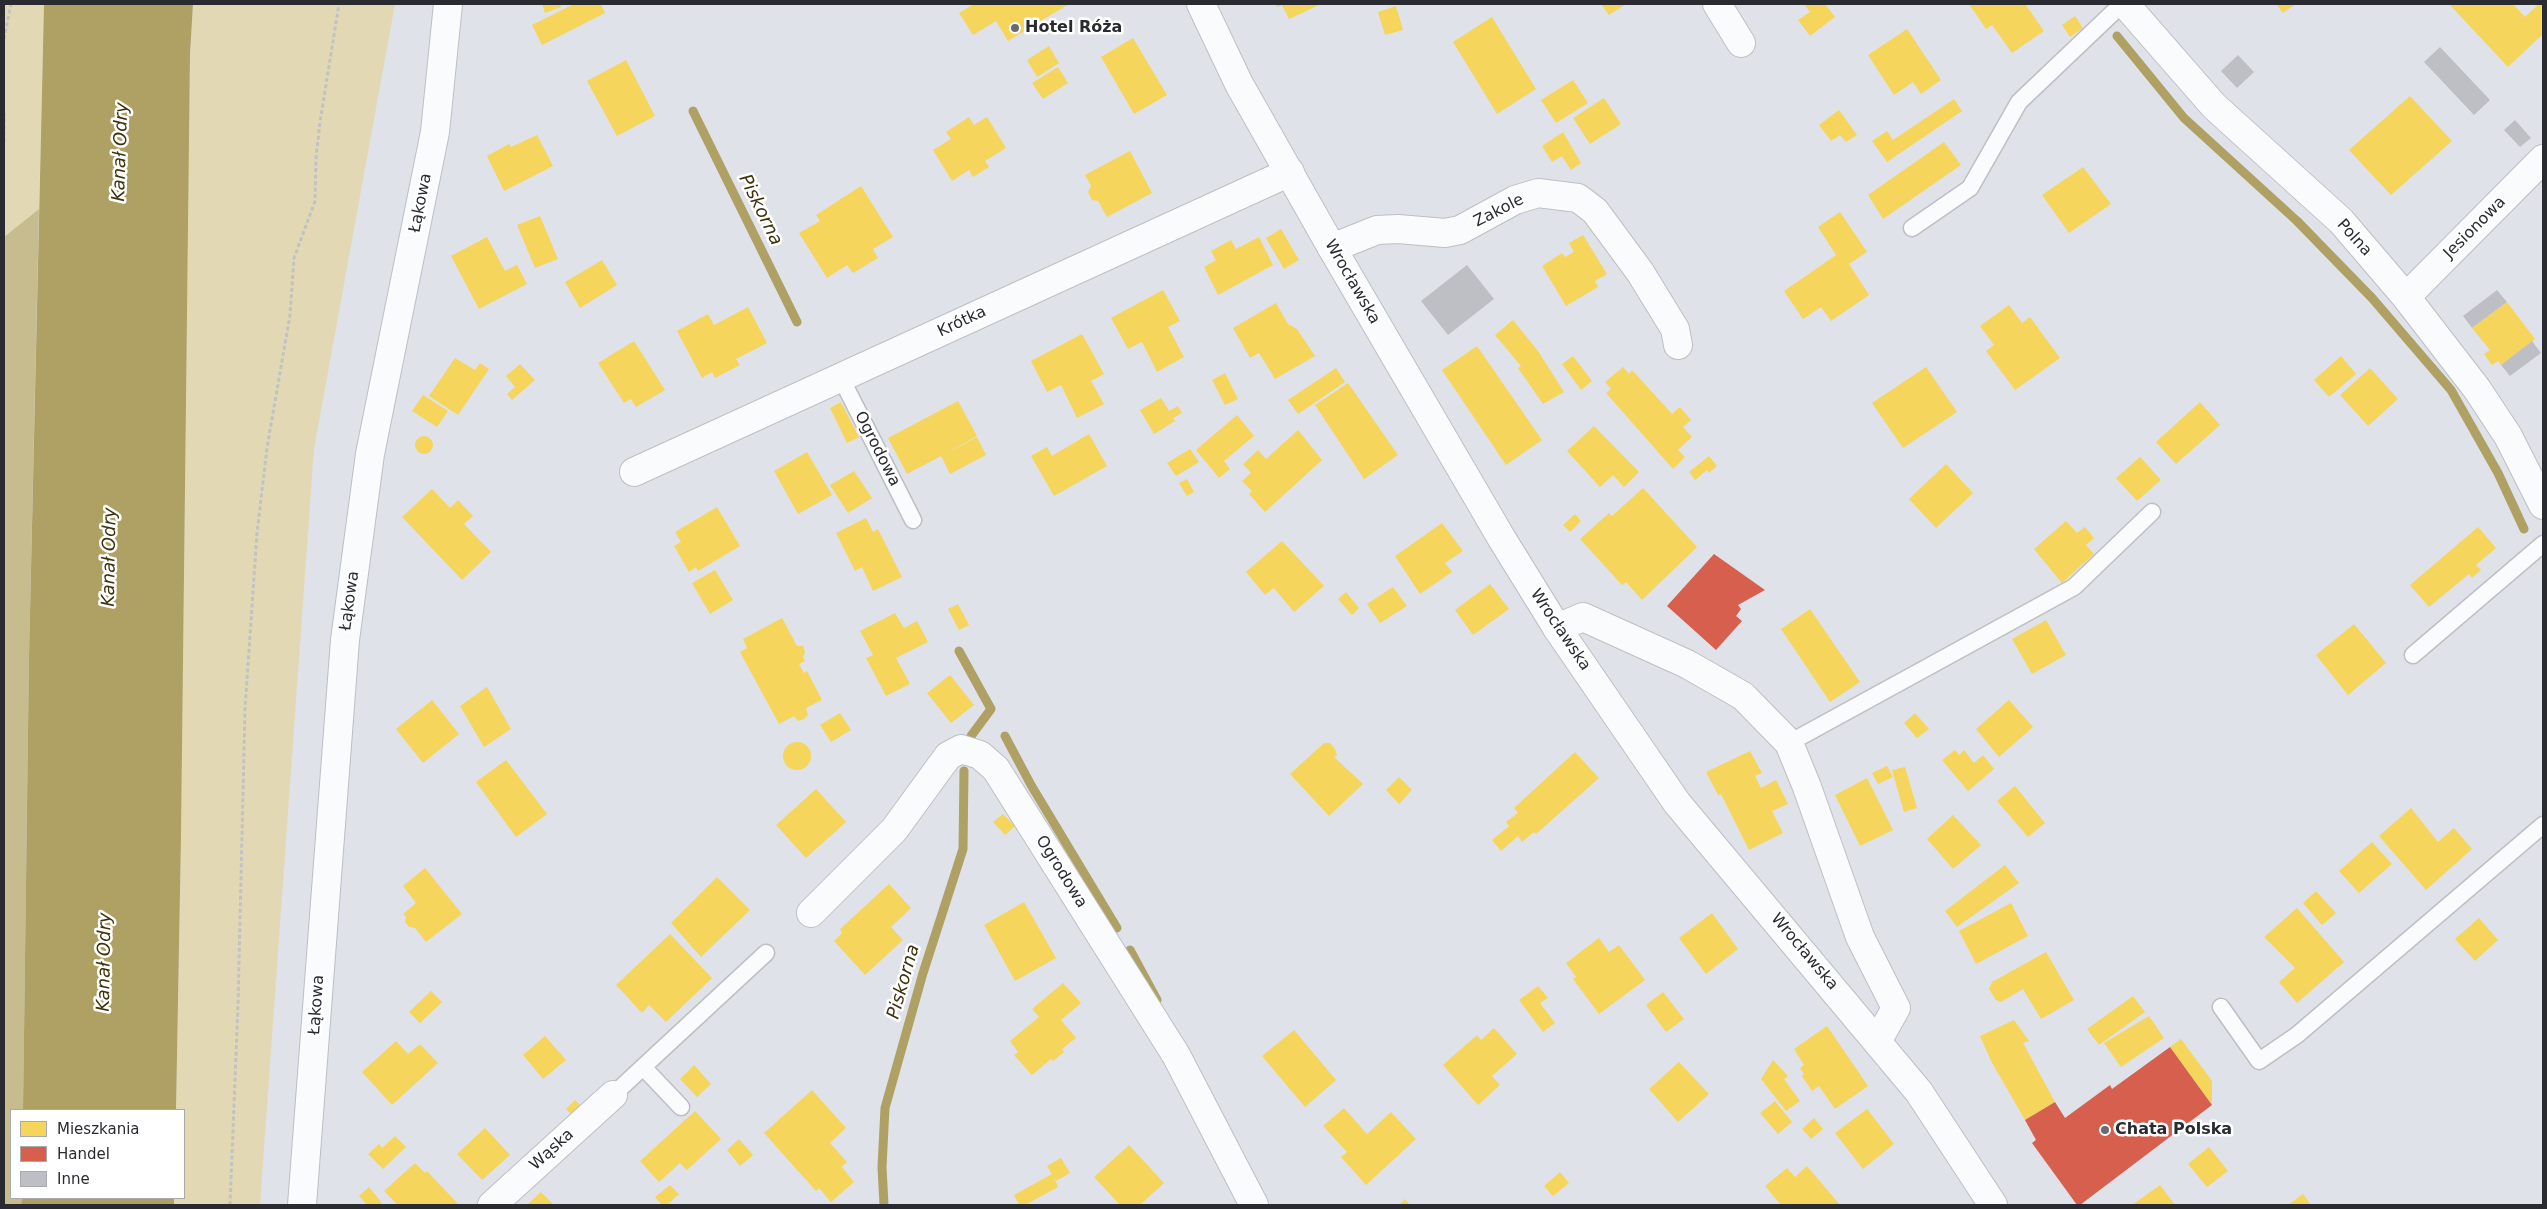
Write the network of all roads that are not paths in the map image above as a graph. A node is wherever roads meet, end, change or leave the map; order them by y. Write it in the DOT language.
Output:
graph roads {
  1 [pos="448,4"];
  2 [pos="1201,4"];
  3 [pos="1717,4"];
  4 [pos="2124,4"];
  5 [pos="1741,42"];
  6 [pos="2543,159"];
  7 [pos="1290,172"];
  8 [pos="1912,228"];
  9 [pos="1332,248"];
  10 [pos="2406,298"];
  11 [pos="1678,345"];
  12 [pos="840,378"];
  13 [pos="634,472"];
  14 [pos="2543,505"];
  15 [pos="2152,512"];
  16 [pos="913,520"];
  17 [pos="2543,544"];
  18 [pos="1557,628"];
  19 [pos="2413,655"];
  20 [pos="1789,743"];
  21 [pos="2543,825"];
  22 [pos="811,913"];
  23 [pos="766,953"];
  24 [pos="2221,1007"];
  25 [pos="1878,1040"];
  26 [pos="643,1067"];
  27 [pos="613,1095"];
  28 [pos="682,1107"];
  29 [pos="302,1205"];
  30 [pos="492,1205"];
  31 [pos="1254,1205"];
  32 [pos="1993,1205"];
  1 -- 29 [label="street, Łąkowa"];
  2 -- 7 [label="street, Wrocławska"];
  3 -- 5 [label="street"];
  4 -- 8 [label="lane"];
  4 -- 10 [label="street, Polna"];
  6 -- 10 [label="street, Jesionowa"];
  7 -- 9 [label="street, Wrocławska"];
  7 -- 12 [label="street, Krótka"];
  9 -- 11 [label="street, Zakole"];
  9 -- 18 [label="street, Wrocławska"];
  10 -- 14 [label="street, Polna"];
  12 -- 13 [label="street, Krótka"];
  12 -- 16 [label="lane, Ogrodowa"];
  15 -- 20 [label="lane"];
  17 -- 19 [label="lane"];
  18 -- 20 [label="street"];
  18 -- 25 [label="street, Wrocławska"];
  20 -- 25 [label="street"];
  21 -- 24 [label="lane"];
  22 -- 31 [label="street, Ogrodowa"];
  23 -- 26 [label="lane"];
  25 -- 32 [label="street, Wrocławska"];
  26 -- 27 [label="lane"];
  26 -- 28 [label="lane"];
  27 -- 30 [label="street, Wąska"];
}
